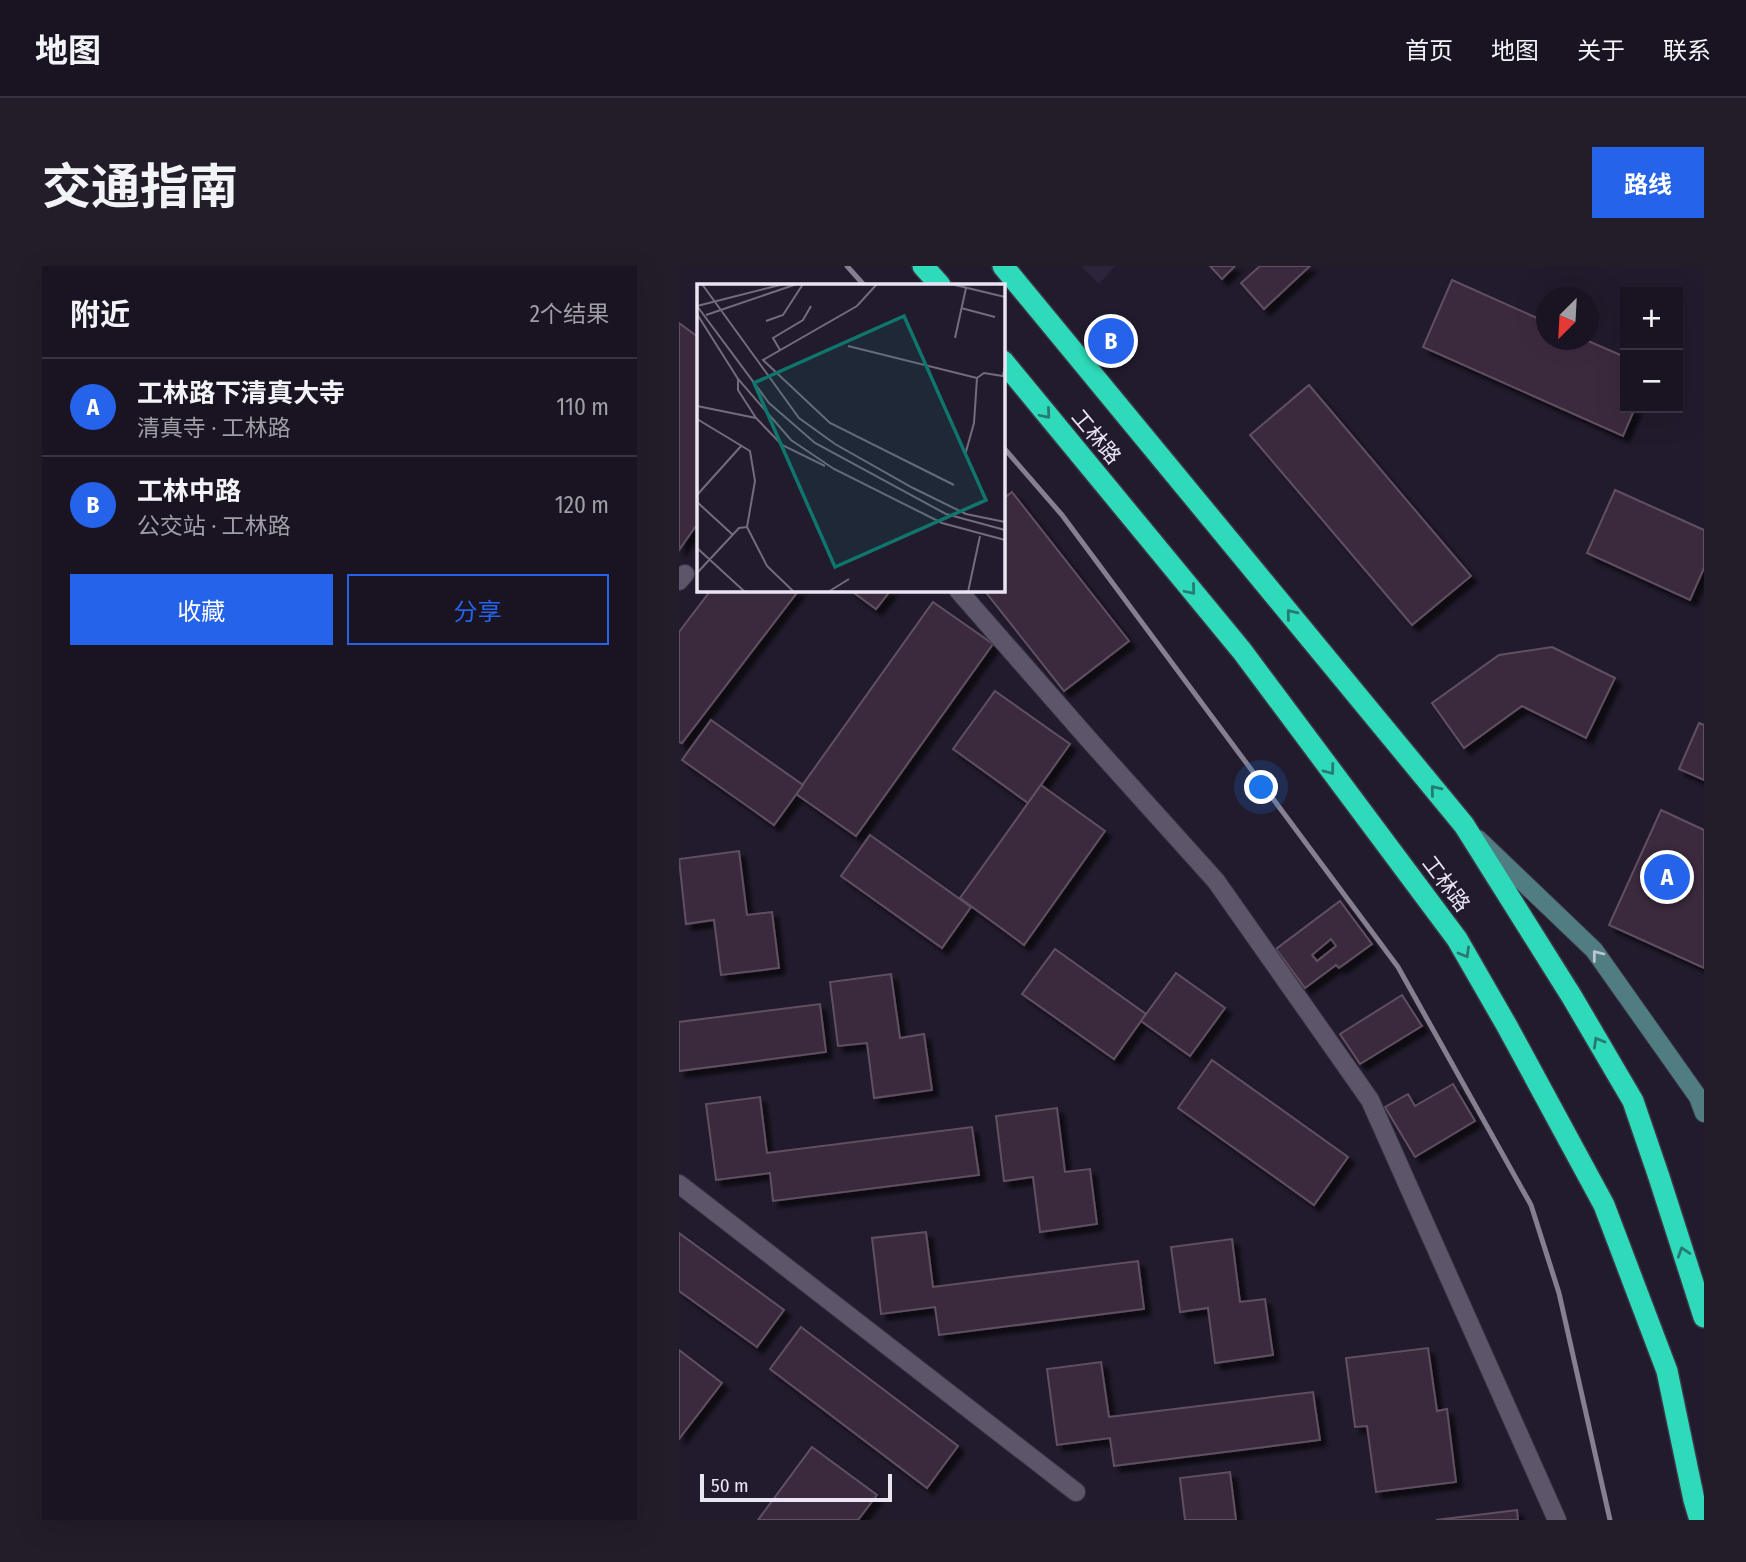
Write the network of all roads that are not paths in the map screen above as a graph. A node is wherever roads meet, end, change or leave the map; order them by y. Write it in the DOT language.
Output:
graph roads {
  1 [pos="923,266"];
  2 [pos="1003,266"];
  3 [pos="939,284"];
  4 [pos="1005,363"];
  5 [pos="960,592"];
  6 [pos="1464,825"];
  7 [pos="1704,1113"];
  8 [pos="679,1184"];
  9 [pos="1704,1317"];
  10 [pos="1076,1492"];
  11 [pos="1557,1520"];
  12 [pos="1700,1520"];
  1 -- 3 [label="highway"];
  6 -- 2 [label="highway, 工林路, one-way"];
  4 -- 12 [label="highway, 工林路, one-way"];
  5 -- 11 [label="street"];
  7 -- 6 [label="street, one-way"];
  9 -- 6 [label="highway, 工林路, one-way"];
  8 -- 10 [label="street"];
}
